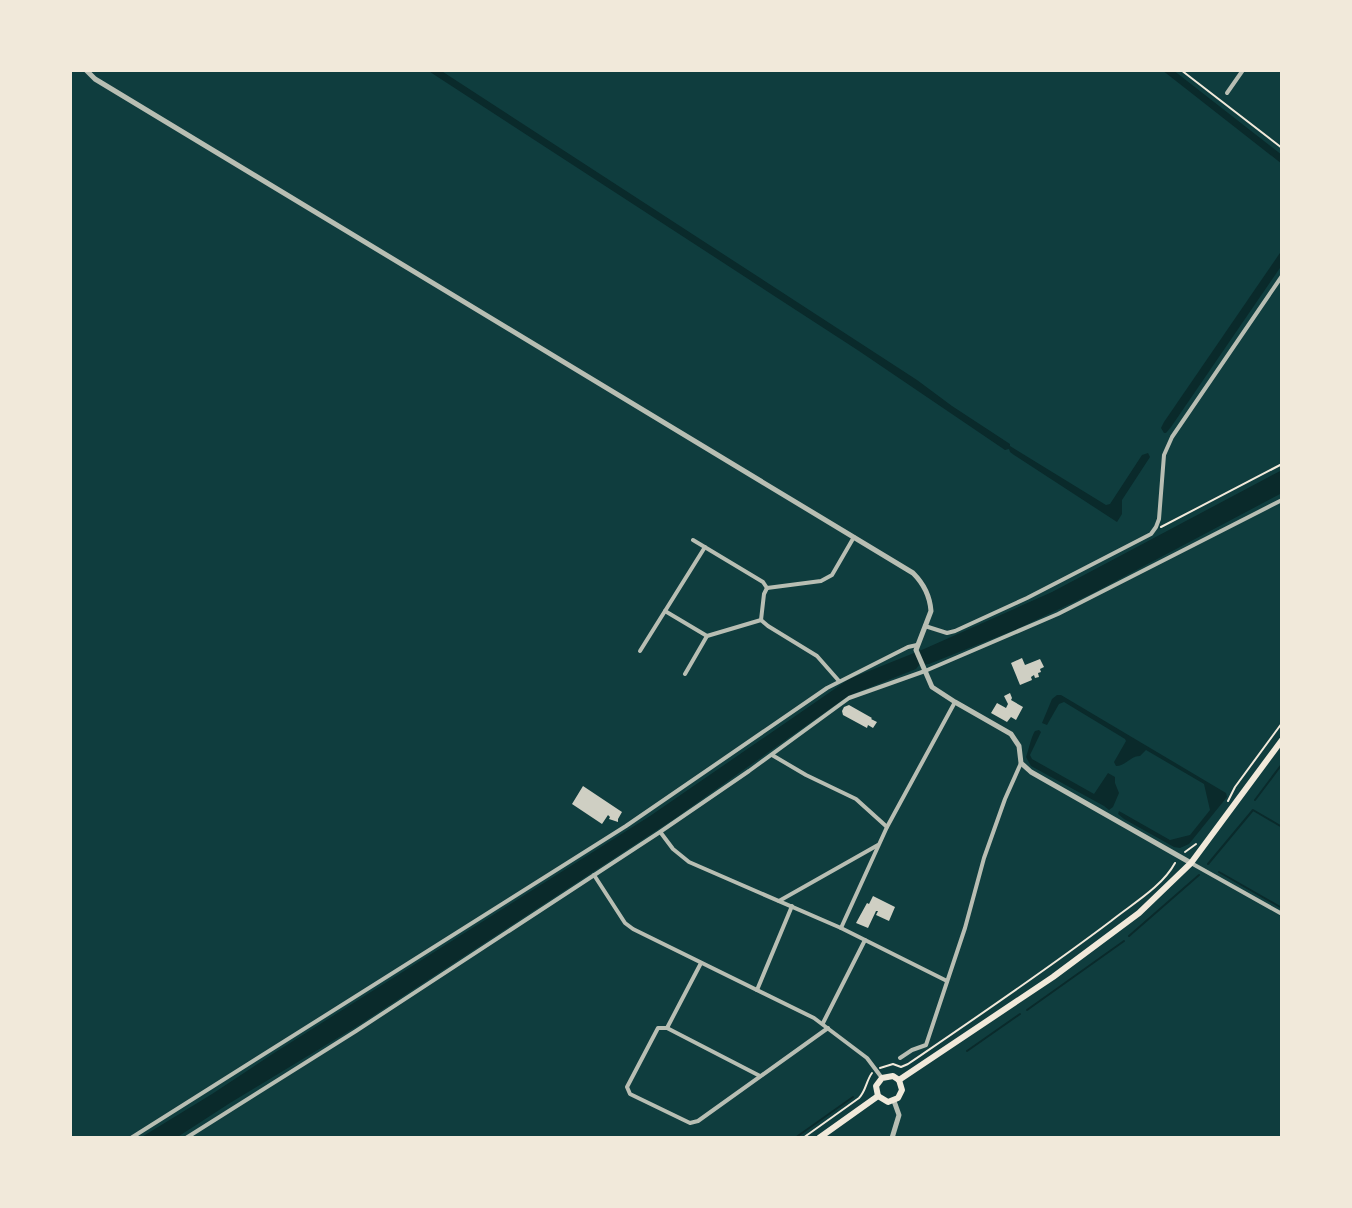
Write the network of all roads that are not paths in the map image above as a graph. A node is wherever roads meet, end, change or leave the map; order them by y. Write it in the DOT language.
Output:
graph roads {
  1 [pos="86,70"];
  2 [pos="1243,70"];
  3 [pos="1227,93"];
  4 [pos="1282,276"];
  5 [pos="1282,500"];
  6 [pos="854,537"];
  7 [pos="693,540"];
  8 [pos="705,547"];
  9 [pos="767,588"];
  10 [pos="665,611"];
  11 [pos="761,620"];
  12 [pos="925,626"];
  13 [pos="707,636"];
  14 [pos="916,648"];
  15 [pos="640,651"];
  16 [pos="924,670"];
  17 [pos="685,674"];
  18 [pos="839,681"];
  19 [pos="955,702"];
  20 [pos="1282,740"];
  21 [pos="771,754"];
  22 [pos="1021,763"];
  23 [pos="887,827"];
  24 [pos="660,832"];
  25 [pos="879,844"];
  26 [pos="1191,863"];
  27 [pos="594,875"];
  28 [pos="779,901"];
  29 [pos="792,906"];
  30 [pos="1282,914"];
  31 [pos="841,928"];
  32 [pos="865,940"];
  33 [pos="701,963"];
  34 [pos="947,981"];
  35 [pos="757,990"];
  36 [pos="825,1026"];
  37 [pos="667,1028"];
  38 [pos="900,1058"];
  39 [pos="760,1076"];
  40 [pos="882,1078"];
  41 [pos="899,1080"];
  42 [pos="878,1096"];
  43 [pos="894,1101"];
  44 [pos="131,1138"];
  45 [pos="186,1138"];
  46 [pos="819,1138"];
  47 [pos="892,1138"];
  1 -- 6 [label="street"];
  2 -- 3 [label="street"];
  4 -- 12 [label="street"];
  5 -- 16 [label="street"];
  6 -- 9 [label="street"];
  6 -- 12 [label="street"];
  7 -- 8 [label="street"];
  8 -- 9 [label="street"];
  8 -- 10 [label="street"];
  9 -- 11 [label="street"];
  10 -- 13 [label="street"];
  10 -- 15 [label="street"];
  11 -- 13 [label="street"];
  11 -- 18 [label="street"];
  12 -- 14 [label="street"];
  13 -- 17 [label="street"];
  14 -- 16 [label="street"];
  14 -- 18 [label="street"];
  16 -- 19 [label="street"];
  16 -- 21 [label="street"];
  18 -- 44 [label="street"];
  19 -- 22 [label="street"];
  19 -- 23 [label="street"];
  20 -- 26 [label="main road"];
  21 -- 23 [label="street"];
  21 -- 24 [label="street"];
  22 -- 26 [label="street"];
  22 -- 34 [label="street"];
  23 -- 25 [label="street"];
  24 -- 27 [label="street"];
  24 -- 28 [label="street"];
  25 -- 28 [label="street"];
  25 -- 31 [label="street"];
  26 -- 30 [label="street"];
  26 -- 41 [label="main road"];
  27 -- 33 [label="street"];
  27 -- 45 [label="street"];
  28 -- 29 [label="street"];
  29 -- 31 [label="street"];
  29 -- 35 [label="street"];
  31 -- 32 [label="street"];
  32 -- 34 [label="street"];
  32 -- 36 [label="street"];
  33 -- 35 [label="street"];
  33 -- 37 [label="street"];
  34 -- 38 [label="street"];
  35 -- 36 [label="street"];
  36 -- 39 [label="street"];
  36 -- 40 [label="street"];
  37 -- 39 [label="street"];
  37 -- 39 [label="street"];
  40 -- 41 [label="main road"];
  40 -- 42 [label="main road"];
  41 -- 43 [label="main road"];
  42 -- 43 [label="main road"];
  42 -- 46 [label="main road"];
  43 -- 47 [label="street"];
}
